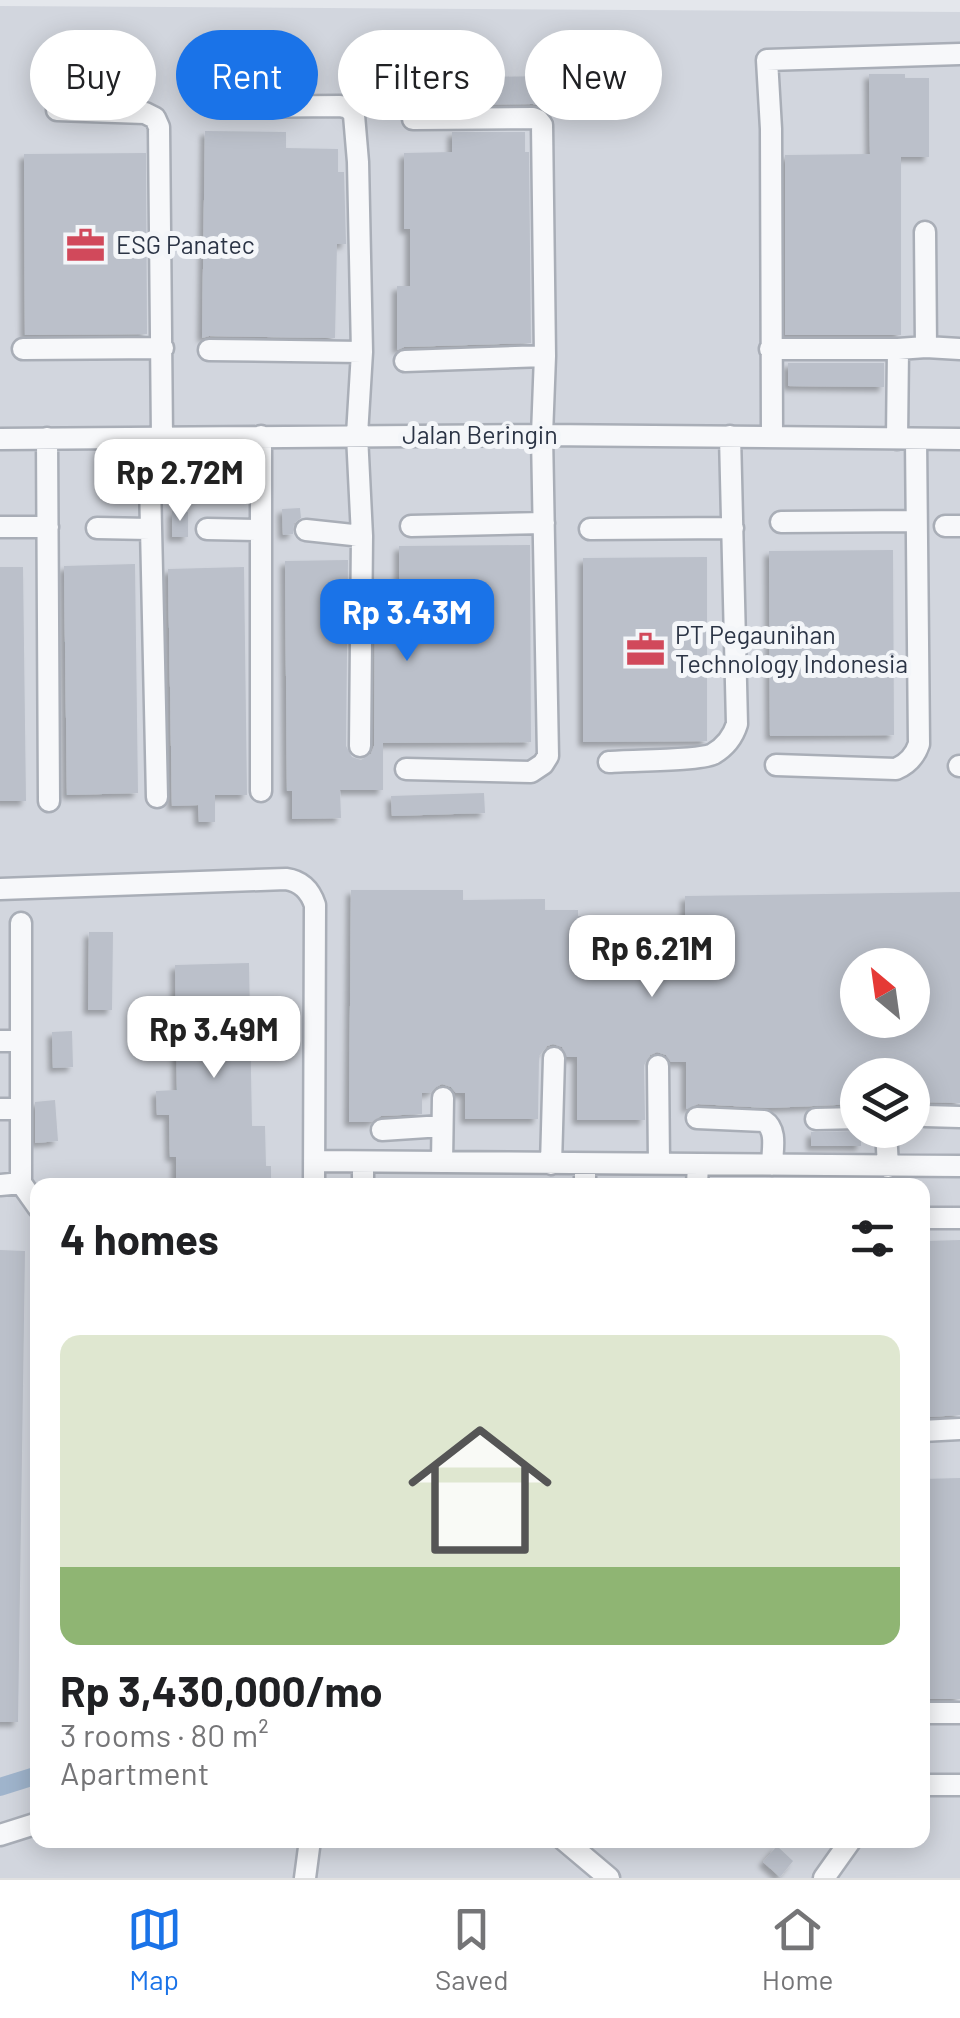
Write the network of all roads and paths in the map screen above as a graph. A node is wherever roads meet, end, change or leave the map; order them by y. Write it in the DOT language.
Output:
graph roads {
  1 [pos="960,54"];
  2 [pos="318,106"];
  3 [pos="505,118"];
  4 [pos="155,120"];
  5 [pos="925,232"];
  6 [pos="926,347"];
  7 [pos="163,348"];
  8 [pos="23,349"];
  9 [pos="770,349"];
  10 [pos="960,349"];
  11 [pos="209,350"];
  12 [pos="898,350"];
  13 [pos="362,352"];
  14 [pos="545,356"];
  15 [pos="405,362"];
  16 [pos="542,435"];
  17 [pos="261,436"];
  18 [pos="357,436"];
  19 [pos="730,436"];
  20 [pos="772,436"];
  21 [pos="47,438"];
  22 [pos="155,438"];
  23 [pos="0,439"];
  24 [pos="906,439"];
  25 [pos="960,439"];
  26 [pos="916,521"];
  27 [pos="780,522"];
  28 [pos="544,523"];
  29 [pos="411,526"];
  30 [pos="0,527"];
  31 [pos="48,527"];
  32 [pos="96,528"];
  33 [pos="207,528"];
  34 [pos="732,528"];
  35 [pos="150,529"];
  36 [pos="261,530"];
  37 [pos="306,530"];
  38 [pos="590,530"];
  39 [pos="362,536"];
  40 [pos="360,746"];
  41 [pos="609,762"];
  42 [pos="776,766"];
  43 [pos="406,769"];
  44 [pos="261,791"];
  45 [pos="156,797"];
  46 [pos="49,801"];
  47 [pos="0,888"];
  48 [pos="21,923"];
  49 [pos="10,1041"];
  50 [pos="554,1058"];
  51 [pos="658,1066"];
  52 [pos="443,1098"];
  53 [pos="10,1109"];
  54 [pos="930,1116"];
  55 [pos="960,1117"];
  56 [pos="697,1118"];
  57 [pos="840,1118"];
  58 [pos="816,1119"];
  59 [pos="442,1126"];
  60 [pos="382,1130"];
  61 [pos="887,1148"];
  62 [pos="314,1161"];
  63 [pos="363,1162"];
  64 [pos="442,1162"];
  65 [pos="551,1164"];
  66 [pos="659,1164"];
  67 [pos="772,1165"];
  68 [pos="960,1166"];
  69 [pos="888,1167"];
  70 [pos="585,1174"];
  71 [pos="698,1174"];
  72 [pos="804,1175"];
  73 [pos="912,1176"];
  74 [pos="314,1178"];
  75 [pos="363,1178"];
  76 [pos="10,1184"];
  77 [pos="30,1200"];
  78 [pos="930,1218"];
  79 [pos="960,1218"];
  80 [pos="960,1429"];
  81 [pos="930,1430"];
  82 [pos="930,1712"];
  83 [pos="960,1713"];
  84 [pos="960,1785"];
  85 [pos="930,1786"];
  86 [pos="30,1827"];
  87 [pos="0,1836"];
  88 [pos="309,1848"];
  89 [pos="573,1848"];
  90 [pos="845,1848"];
  91 [pos="305,1878"];
  92 [pos="608,1878"];
  93 [pos="824,1878"];
  1 -- 9 [label="street"];
  2 -- 13 [label="street"];
  3 -- 14 [label="street"];
  4 -- 7 [label="street"];
  5 -- 6 [label="street"];
  6 -- 10 [label="street"];
  6 -- 12 [label="street"];
  7 -- 8 [label="street"];
  7 -- 22 [label="street"];
  9 -- 12 [label="street"];
  9 -- 20 [label="street"];
  11 -- 13 [label="street"];
  12 -- 24 [label="street"];
  13 -- 18 [label="street"];
  14 -- 15 [label="street"];
  14 -- 16 [label="street"];
  16 -- 18 [label="street, Jalan Beringin"];
  16 -- 19 [label="street, Jalan Beringin"];
  16 -- 28 [label="street"];
  17 -- 18 [label="street, Jalan Beringin"];
  17 -- 22 [label="street, Jalan Beringin"];
  17 -- 36 [label="street"];
  18 -- 39 [label="street"];
  19 -- 20 [label="street, Jalan Beringin"];
  19 -- 34 [label="street"];
  20 -- 24 [label="street, Jalan Beringin"];
  21 -- 22 [label="street, Jalan Beringin"];
  21 -- 23 [label="street, Jalan Beringin"];
  21 -- 31 [label="street"];
  22 -- 35 [label="street"];
  24 -- 25 [label="street, Jalan Beringin"];
  24 -- 26 [label="street"];
  26 -- 27 [label="street"];
  26 -- 42 [label="street"];
  28 -- 29 [label="street"];
  28 -- 43 [label="street"];
  30 -- 31 [label="street"];
  31 -- 46 [label="street"];
  32 -- 35 [label="street"];
  33 -- 36 [label="street"];
  34 -- 38 [label="street"];
  34 -- 41 [label="street"];
  35 -- 45 [label="street"];
  36 -- 44 [label="street"];
  37 -- 39 [label="street"];
  39 -- 40 [label="street"];
  47 -- 62 [label="street"];
  48 -- 49 [label="street"];
  49 -- 53 [label="street"];
  50 -- 65 [label="street"];
  51 -- 66 [label="street"];
  52 -- 59 [label="street"];
  53 -- 76 [label="street"];
  54 -- 55 [label="street"];
  56 -- 67 [label="street"];
  57 -- 58 [label="street"];
  59 -- 60 [label="street"];
  59 -- 64 [label="street"];
  61 -- 69 [label="street"];
  62 -- 63 [label="street"];
  62 -- 74 [label="street"];
  63 -- 64 [label="street"];
  63 -- 75 [label="street"];
  64 -- 65 [label="street"];
  65 -- 70 [label="street"];
  66 -- 70 [label="street"];
  66 -- 71 [label="street"];
  67 -- 71 [label="street"];
  67 -- 72 [label="street"];
  68 -- 73 [label="street"];
  69 -- 72 [label="street"];
  69 -- 73 [label="street"];
  76 -- 77 [label="street"];
  78 -- 79 [label="street"];
  80 -- 81 [label="street"];
  82 -- 83 [label="street"];
  84 -- 85 [label="street"];
  86 -- 87 [label="street"];
  88 -- 91 [label="street"];
  89 -- 92 [label="street"];
  90 -- 93 [label="street"];
}
